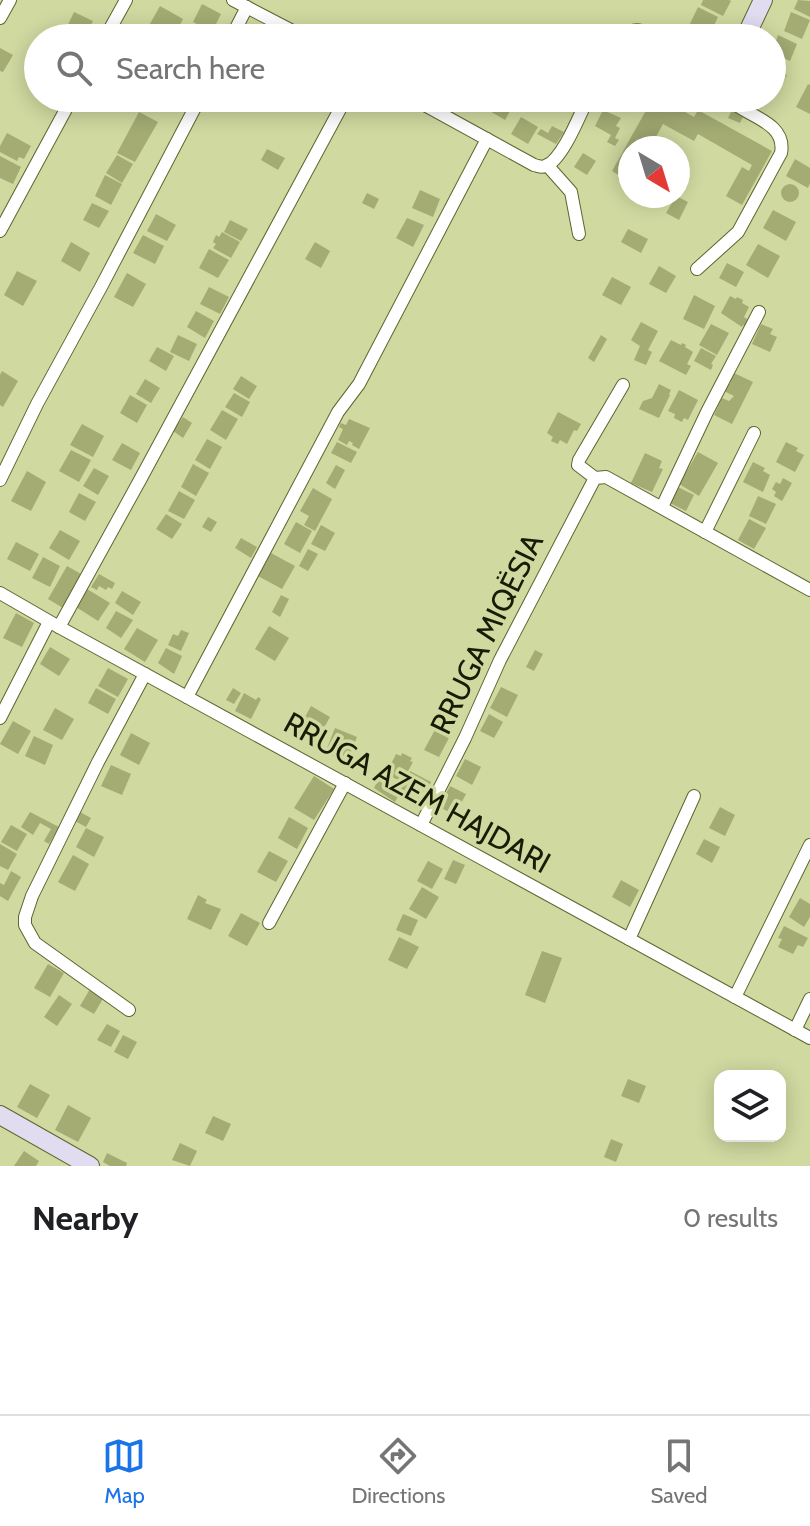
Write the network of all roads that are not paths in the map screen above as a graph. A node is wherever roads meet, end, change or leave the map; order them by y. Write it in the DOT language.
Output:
graph roads {
  1 [pos="10,0"];
  2 [pos="126,0"];
  3 [pos="763,0"];
  4 [pos="242,3"];
  5 [pos="0,18"];
  6 [pos="113,24"];
  7 [pos="235,24"];
  8 [pos="280,24"];
  9 [pos="752,24"];
  10 [pos="64,112"];
  11 [pos="193,112"];
  12 [pos="338,112"];
  13 [pos="438,112"];
  14 [pos="581,112"];
  15 [pos="748,112"];
  16 [pos="487,139"];
  17 [pos="547,165"];
  18 [pos="0,231"];
  19 [pos="579,234"];
  20 [pos="697,269"];
  21 [pos="759,312"];
  22 [pos="623,385"];
  23 [pos="754,433"];
  24 [pos="600,477"];
  25 [pos="0,480"];
  26 [pos="662,507"];
  27 [pos="705,532"];
  28 [pos="810,590"];
  29 [pos="0,593"];
  30 [pos="54,624"];
  31 [pos="145,674"];
  32 [pos="187,697"];
  33 [pos="0,718"];
  34 [pos="345,783"];
  35 [pos="694,796"];
  36 [pos="421,825"];
  37 [pos="810,845"];
  38 [pos="269,923"];
  39 [pos="629,939"];
  40 [pos="735,997"];
  41 [pos="810,999"];
  42 [pos="129,1010"];
  43 [pos="795,1030"];
  44 [pos="810,1038"];
  45 [pos="2,1120"];
  46 [pos="70,1161"];
  47 [pos="90,1166"];
  1 -- 5 [label="street"];
  2 -- 6 [label="street"];
  3 -- 9 [label="main road"];
  4 -- 7 [label="street"];
  4 -- 8 [label="street"];
  10 -- 18 [label="street"];
  11 -- 25 [label="street"];
  12 -- 30 [label="street"];
  13 -- 16 [label="street"];
  14 -- 17 [label="street"];
  15 -- 20 [label="street"];
  16 -- 17 [label="street"];
  16 -- 32 [label="street"];
  17 -- 19 [label="street"];
  21 -- 26 [label="street"];
  22 -- 24 [label="street"];
  23 -- 27 [label="street"];
  24 -- 26 [label="street"];
  24 -- 36 [label="street, RRUGA MIQËSIA"];
  26 -- 27 [label="street"];
  27 -- 28 [label="street"];
  29 -- 30 [label="street, RRUGA AZEM HAJDARI"];
  30 -- 31 [label="street, RRUGA AZEM HAJDARI"];
  30 -- 33 [label="street"];
  31 -- 32 [label="street, RRUGA AZEM HAJDARI"];
  31 -- 42 [label="street"];
  32 -- 34 [label="street, RRUGA AZEM HAJDARI"];
  34 -- 36 [label="street, RRUGA AZEM HAJDARI"];
  34 -- 38 [label="street"];
  35 -- 39 [label="street"];
  36 -- 39 [label="street, RRUGA AZEM HAJDARI"];
  37 -- 40 [label="street"];
  39 -- 40 [label="street, RRUGA AZEM HAJDARI"];
  40 -- 43 [label="street, RRUGA AZEM HAJDARI"];
  41 -- 43 [label="street"];
  43 -- 44 [label="street, RRUGA AZEM HAJDARI"];
  45 -- 46 [label="main road"];
  46 -- 47 [label="main road"];
}
